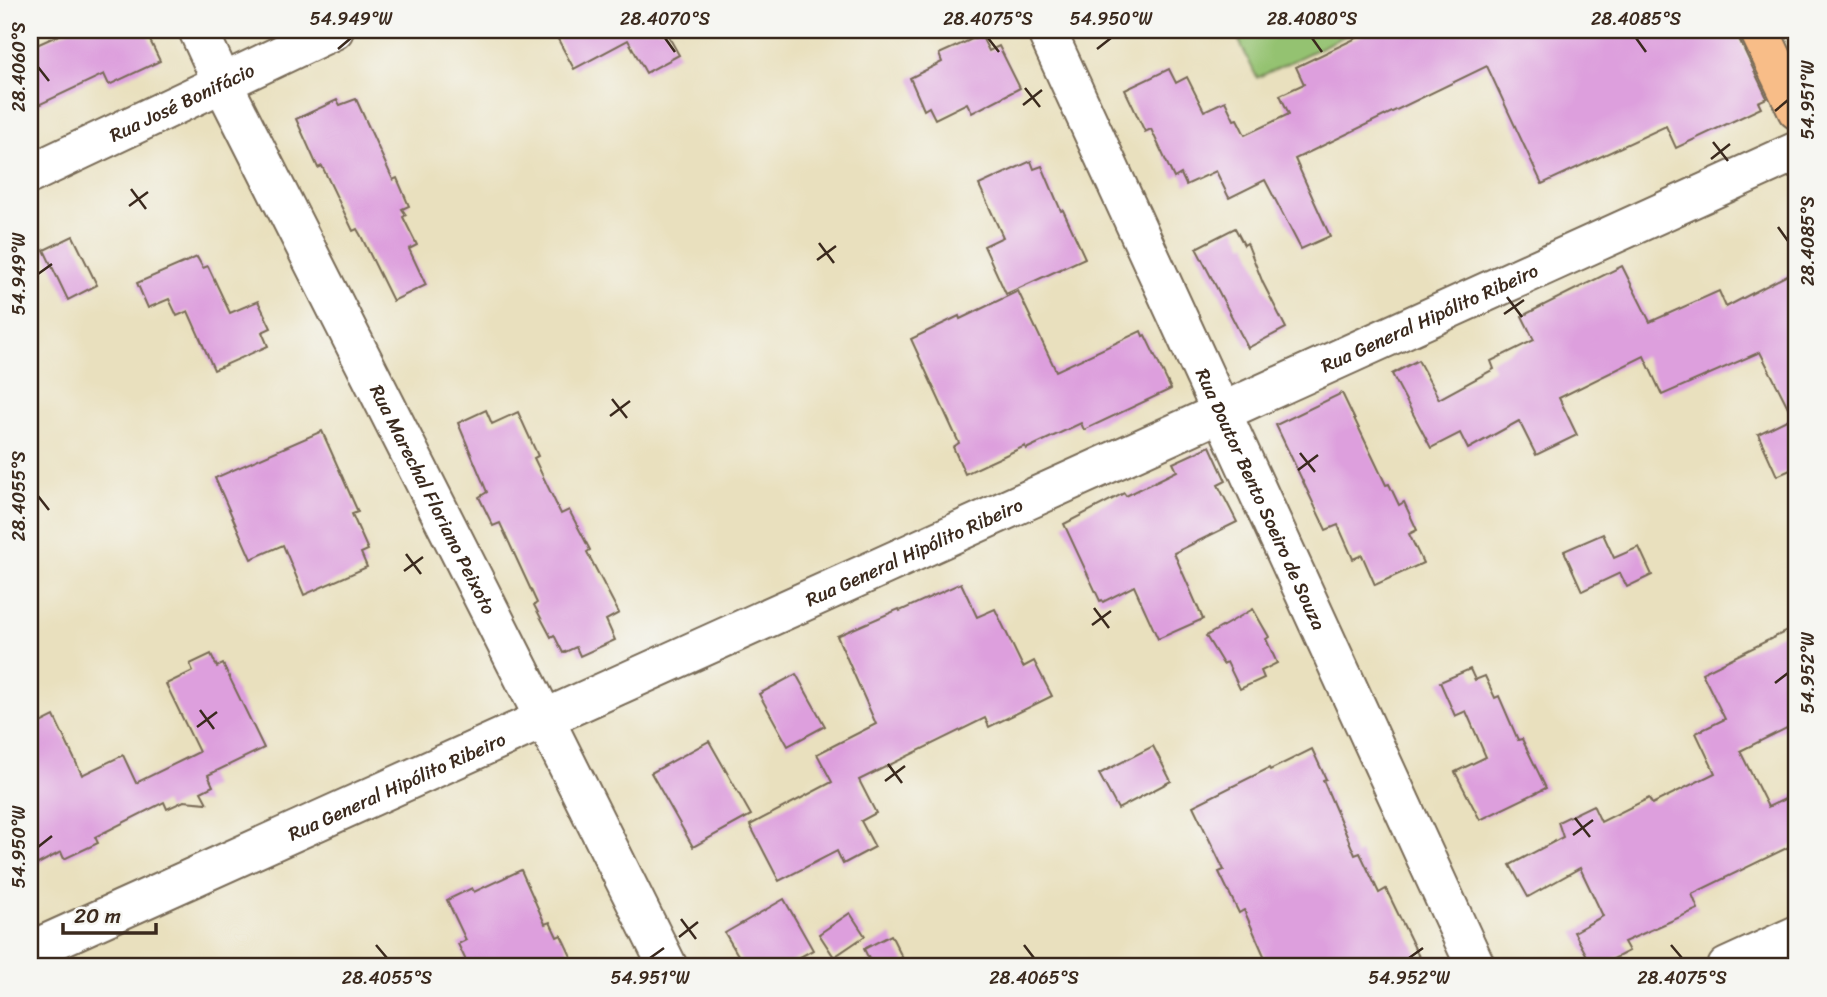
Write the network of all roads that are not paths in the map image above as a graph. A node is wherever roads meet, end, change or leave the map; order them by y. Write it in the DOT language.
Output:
graph roads {
  1 [pos="198,30"];
  2 [pos="334,30"];
  3 [pos="1046,30"];
  4 [pos="1759,30"];
  5 [pos="222,82"];
  6 [pos="1797,110"];
  7 [pos="1797,151"];
  8 [pos="30,174"];
  9 [pos="1222,410"];
  10 [pos="545,720"];
  11 [pos="1797,935"];
  12 [pos="30,951"];
  13 [pos="668,967"];
  14 [pos="1476,967"];
  15 [pos="1727,967"];
  1 -- 5 [label="street, Rua Marechal Floriano Peixoto"];
  2 -- 5 [label="street, Rua José Bonifácio"];
  3 -- 9 [label="street, Rua Doutor Bento Soeiro de Souza"];
  4 -- 6 [label="main road"];
  5 -- 8 [label="street, Rua José Bonifácio"];
  5 -- 10 [label="street, Rua Marechal Floriano Peixoto"];
  7 -- 9 [label="street, Rua General Hipólito Ribeiro"];
  9 -- 10 [label="street, Rua General Hipólito Ribeiro"];
  9 -- 14 [label="street, Rua Doutor Bento Soeiro de Souza"];
  10 -- 12 [label="street, Rua General Hipólito Ribeiro"];
  10 -- 13 [label="street, Rua Marechal Floriano Peixoto"];
  11 -- 15 [label="street"];
}
